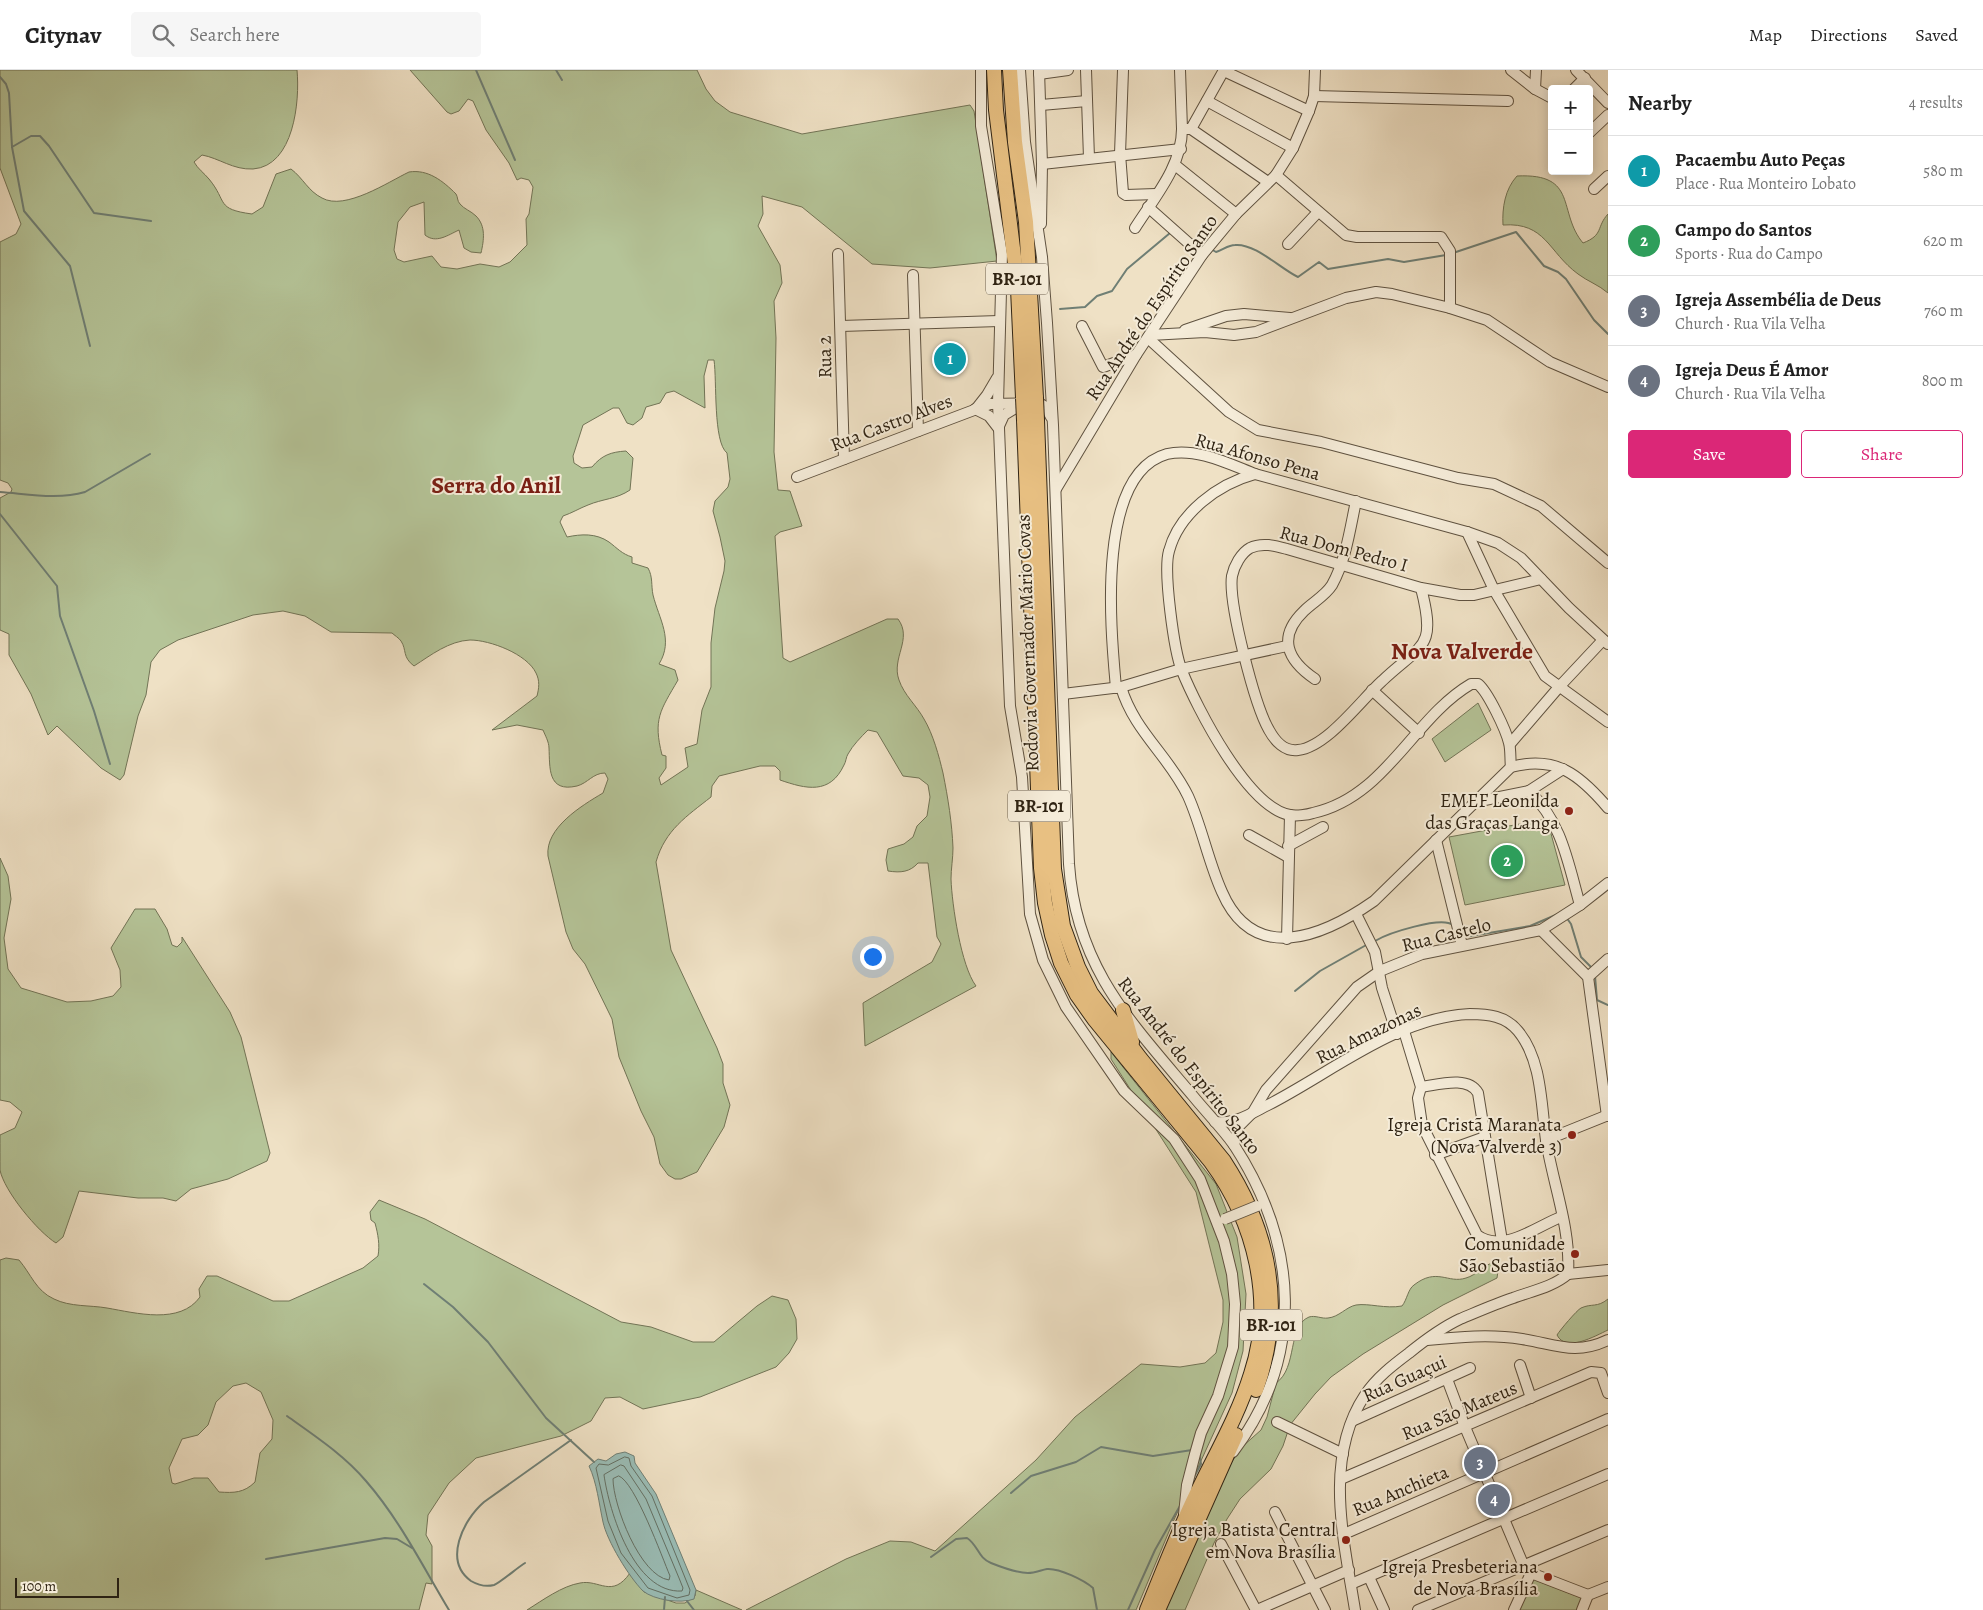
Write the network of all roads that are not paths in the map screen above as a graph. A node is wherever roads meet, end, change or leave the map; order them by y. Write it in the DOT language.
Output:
graph roads {
  1 [pos="981,70"];
  2 [pos="994,70"];
  3 [pos="1010,70"];
  4 [pos="1020,70"];
  5 [pos="1068,70"];
  6 [pos="1086,70"];
  7 [pos="1123,70"];
  8 [pos="1180,70"];
  9 [pos="1224,70"];
  10 [pos="1315,70"];
  11 [pos="1511,70"];
  12 [pos="1536,70"];
  13 [pos="1576,70"];
  14 [pos="1039,72"];
  15 [pos="1584,78"];
  16 [pos="1578,85"];
  17 [pos="1535,89"];
  18 [pos="1314,96"];
  19 [pos="1548,96"];
  20 [pos="1087,101"];
  21 [pos="1207,101"];
  22 [pos="1508,101"];
  23 [pos="1608,103"];
  24 [pos="1041,106"];
  25 [pos="1309,111"];
  26 [pos="1608,115"];
  27 [pos="1186,129"];
  28 [pos="1592,130"];
  29 [pos="1292,148"];
  30 [pos="1181,149"];
  31 [pos="1120,154"];
  32 [pos="1089,158"];
  33 [pos="1042,164"];
  34 [pos="1175,166"];
  35 [pos="1276,175"];
  36 [pos="1608,176"];
  37 [pos="1268,182"];
  38 [pos="1594,189"];
  39 [pos="1156,194"];
  40 [pos="1148,207"];
  41 [pos="1318,212"];
  42 [pos="1236,214"];
  43 [pos="1135,228"];
  44 [pos="1288,244"];
  45 [pos="1040,245"];
  46 [pos="838,254"];
  47 [pos="1202,255"];
  48 [pos="913,275"];
  49 [pos="1450,308"];
  50 [pos="1268,317"];
  51 [pos="1294,318"];
  52 [pos="999,321"];
  53 [pos="914,324"];
  54 [pos="841,326"];
  55 [pos="1082,326"];
  56 [pos="1204,328"];
  57 [pos="1268,328"];
  58 [pos="1149,337"];
  59 [pos="1136,354"];
  60 [pos="999,375"];
  61 [pos="1606,384"];
  62 [pos="1027,400"];
  63 [pos="998,403"];
  64 [pos="975,409"];
  65 [pos="1030,420"];
  66 [pos="1053,425"];
  67 [pos="999,429"];
  68 [pos="918,431"];
  69 [pos="844,459"];
  70 [pos="1255,474"];
  71 [pos="797,477"];
  72 [pos="1056,489"];
  73 [pos="1356,501"];
  74 [pos="1467,532"];
  75 [pos="1608,563"];
  76 [pos="1341,566"];
  77 [pos="1541,579"];
  78 [pos="1421,588"];
  79 [pos="1494,590"];
  80 [pos="1606,642"];
  81 [pos="1287,646"];
  82 [pos="1244,656"];
  83 [pos="1181,669"];
  84 [pos="1315,679"];
  85 [pos="1118,687"];
  86 [pos="1559,687"];
  87 [pos="1372,690"];
  88 [pos="1063,694"];
  89 [pos="1608,722"];
  90 [pos="1419,733"];
  91 [pos="1510,744"];
  92 [pos="1511,767"];
  93 [pos="1563,769"];
  94 [pos="1529,790"];
  95 [pos="1475,802"];
  96 [pos="1608,808"];
  97 [pos="1290,816"];
  98 [pos="1324,827"];
  99 [pos="1249,835"];
  100 [pos="1436,840"];
  101 [pos="1288,852"];
  102 [pos="1608,883"];
  103 [pos="1580,905"];
  104 [pos="1356,914"];
  105 [pos="1541,930"];
  106 [pos="1288,939"];
  107 [pos="1462,945"];
  108 [pos="1608,959"];
  109 [pos="1380,971"];
  110 [pos="1588,977"];
  111 [pos="1123,1010"];
  112 [pos="1401,1033"];
  113 [pos="1136,1052"];
  114 [pos="1420,1087"];
  115 [pos="1253,1112"];
  116 [pos="1607,1116"];
  117 [pos="1215,1122"];
  118 [pos="1485,1137"];
  119 [pos="1546,1140"];
  120 [pos="1234,1145"];
  121 [pos="1436,1155"];
  122 [pos="1260,1204"];
  123 [pos="1561,1217"];
  124 [pos="1221,1221"];
  125 [pos="1502,1241"];
  126 [pos="1608,1270"];
  127 [pos="1568,1274"];
  128 [pos="1426,1340"];
  129 [pos="1608,1340"];
  130 [pos="1520,1364"];
  131 [pos="1470,1368"];
  132 [pos="1447,1379"];
  133 [pos="1607,1387"];
  134 [pos="1531,1398"];
  135 [pos="1608,1419"];
  136 [pos="1352,1421"];
  137 [pos="1277,1422"];
  138 [pos="1465,1427"];
  139 [pos="1343,1454"];
  140 [pos="1221,1467"];
  141 [pos="1485,1473"];
  142 [pos="1608,1474"];
  143 [pos="1341,1478"];
  144 [pos="1275,1512"];
  145 [pos="1504,1519"];
  146 [pos="1184,1522"];
  147 [pos="1608,1530"];
  148 [pos="1344,1534"];
  149 [pos="1221,1544"];
  150 [pos="1523,1564"];
  151 [pos="1349,1570"];
  152 [pos="1531,1573"];
  153 [pos="1369,1577"];
  154 [pos="1351,1584"];
  155 [pos="1311,1585"];
  156 [pos="1608,1587"];
  157 [pos="1588,1595"];
  158 [pos="1147,1610"];
  159 [pos="1158,1610"];
  160 [pos="1256,1610"];
  161 [pos="1325,1610"];
  162 [pos="1355,1610"];
  163 [pos="1384,1610"];
  164 [pos="1418,1610"];
  165 [pos="1514,1610"];
  166 [pos="1582,1610"];
  1 -- 52 [label="street, Rodovia Governador Mário Covas"];
  2 -- 62 [label="highway, Rodovia Governador Mário Covas / BR-101"];
  3 -- 62 [label="highway, Rodovia Governador Mário Covas / BR-101"];
  4 -- 45 [label="street, Rua André do Espírito Santo"];
  5 -- 14 [label="street"];
  6 -- 20 [label="street"];
  7 -- 31 [label="street"];
  8 -- 27 [label="street"];
  9 -- 21 [label="street"];
  9 -- 25 [label="street"];
  10 -- 18 [label="street, Rua André do Espírito Santo"];
  11 -- 17 [label="street"];
  12 -- 17 [label="street"];
  13 -- 15 [label="street"];
  14 -- 24 [label="street"];
  15 -- 16 [label="street"];
  15 -- 23 [label="street"];
  17 -- 19 [label="street"];
  18 -- 22 [label="street"];
  18 -- 25 [label="street, Rua André do Espírito Santo"];
  20 -- 24 [label="street"];
  20 -- 32 [label="street"];
  21 -- 27 [label="street"];
  21 -- 29 [label="street"];
  24 -- 33 [label="street"];
  25 -- 29 [label="street, Rua André do Espírito Santo"];
  26 -- 28 [label="street"];
  27 -- 30 [label="street"];
  27 -- 37 [label="street"];
  29 -- 35 [label="street, Rua André do Espírito Santo"];
  30 -- 31 [label="street"];
  30 -- 34 [label="street"];
  31 -- 32 [label="street"];
  31 -- 39 [label="street"];
  32 -- 33 [label="street"];
  33 -- 45 [label="street"];
  34 -- 39 [label="street"];
  34 -- 42 [label="street"];
  35 -- 37 [label="street, Rua André do Espírito Santo"];
  35 -- 41 [label="street"];
  36 -- 38 [label="street"];
  37 -- 42 [label="street, Rua André do Espírito Santo"];
  39 -- 40 [label="street"];
  40 -- 43 [label="street"];
  40 -- 47 [label="street"];
  41 -- 44 [label="street"];
  41 -- 49 [label="street"];
  42 -- 47 [label="street, Rua André do Espírito Santo"];
  45 -- 66 [label="street, Rua André do Espírito Santo"];
  46 -- 54 [label="street, Rua 2"];
  47 -- 58 [label="street, Rua André do Espírito Santo"];
  48 -- 53 [label="street"];
  49 -- 51 [label="street"];
  49 -- 61 [label="street"];
  50 -- 51 [label="street"];
  50 -- 56 [label="street"];
  50 -- 57 [label="street"];
  51 -- 57 [label="street"];
  52 -- 53 [label="street"];
  52 -- 60 [label="street, Rodovia Governador Mário Covas"];
  53 -- 54 [label="street"];
  53 -- 68 [label="street"];
  54 -- 69 [label="street, Rua 2"];
  55 -- 59 [label="street"];
  56 -- 57 [label="street"];
  56 -- 58 [label="street"];
  58 -- 59 [label="street, Rua André do Espírito Santo"];
  58 -- 75 [label="street"];
  59 -- 72 [label="street, Rua André do Espírito Santo"];
  60 -- 63 [label="street, Rodovia Governador Mário Covas"];
  60 -- 64 [label="street"];
  62 -- 63 [label="street, Rua Castro Alves"];
  62 -- 65 [label="highway, Rodovia Governador Mário Covas / BR-101, bridge"];
  62 -- 66 [label="street, Rua Castro Alves"];
  62 -- 67 [label="street"];
  63 -- 64 [label="street, Rua Castro Alves"];
  63 -- 67 [label="street, Rodovia Governador Mário Covas"];
  64 -- 67 [label="street"];
  64 -- 68 [label="street, Rua Castro Alves"];
  65 -- 113 [label="highway, Rodovia Governador Mário Covas / BR-101"];
  65 -- 146 [label="highway, Rodovia Governador Mário Covas / BR-101"];
  66 -- 72 [label="street, Rua André do Espírito Santo"];
  67 -- 124 [label="street, Rodovia Governador Mário Covas"];
  68 -- 69 [label="street, Rua Castro Alves"];
  69 -- 71 [label="street, Rua Castro Alves"];
  70 -- 73 [label="street, Rua Afonso Pena"];
  70 -- 83 [label="street"];
  70 -- 85 [label="street, Rua Afonso Pena"];
  72 -- 88 [label="street, Rua André do Espírito Santo"];
  73 -- 74 [label="street, Rua Afonso Pena"];
  73 -- 76 [label="street"];
  74 -- 77 [label="street, Rua Afonso Pena"];
  74 -- 79 [label="street"];
  76 -- 78 [label="street, Rua Dom Pedro I"];
  76 -- 81 [label="street"];
  76 -- 82 [label="street, Rua Dom Pedro I"];
  77 -- 79 [label="street, Rua Dom Pedro I"];
  77 -- 80 [label="street, Rua Afonso Pena"];
  78 -- 79 [label="street, Rua Dom Pedro I"];
  78 -- 87 [label="street, Rua Dom Pedro I"];
  79 -- 86 [label="street"];
  80 -- 86 [label="street"];
  81 -- 82 [label="street"];
  81 -- 84 [label="street"];
  82 -- 83 [label="street"];
  82 -- 87 [label="street, Rua Dom Pedro I"];
  83 -- 85 [label="street"];
  83 -- 97 [label="street"];
  85 -- 88 [label="street"];
  85 -- 106 [label="street, Rua Afonso Pena"];
  86 -- 89 [label="street"];
  86 -- 91 [label="street"];
  87 -- 90 [label="street"];
  88 -- 111 [label="street, Rua André do Espírito Santo"];
  90 -- 91 [label="street"];
  90 -- 97 [label="street"];
  91 -- 92 [label="street"];
  92 -- 93 [label="street"];
  92 -- 95 [label="street"];
  93 -- 94 [label="street"];
  93 -- 96 [label="street"];
  94 -- 95 [label="street"];
  94 -- 103 [label="street"];
  95 -- 100 [label="street"];
  97 -- 101 [label="street"];
  98 -- 101 [label="street"];
  99 -- 101 [label="street"];
  100 -- 104 [label="street"];
  100 -- 107 [label="street"];
  101 -- 106 [label="street"];
  102 -- 103 [label="street, Rua Castelo"];
  103 -- 105 [label="street, Rua Castelo"];
  104 -- 106 [label="street"];
  104 -- 109 [label="street"];
  105 -- 107 [label="street, Rua Castelo"];
  105 -- 110 [label="street"];
  107 -- 109 [label="street, Rua Castelo"];
  108 -- 110 [label="street"];
  109 -- 112 [label="street"];
  109 -- 115 [label="street, Rua Castelo"];
  110 -- 116 [label="street"];
  111 -- 113 [label="highway"];
  111 -- 117 [label="street, Rua André do Espírito Santo"];
  112 -- 114 [label="street"];
  112 -- 115 [label="street, Rua Amazonas"];
  112 -- 119 [label="street, Rua Amazonas"];
  113 -- 140 [label="highway, Rodovia Governador Mário Covas / BR-101"];
  114 -- 118 [label="street"];
  114 -- 121 [label="street"];
  115 -- 117 [label="street, Rua Amazonas"];
  115 -- 120 [label="street, Rua Amazonas"];
  116 -- 119 [label="street"];
  117 -- 120 [label="street, Rua André do Espírito Santo"];
  118 -- 121 [label="street"];
  118 -- 125 [label="street"];
  119 -- 123 [label="street, Rua Amazonas"];
  120 -- 122 [label="street, Rua André do Espírito Santo"];
  121 -- 125 [label="street"];
  122 -- 124 [label="street, bridge"];
  122 -- 140 [label="street, Rua André do Espírito Santo"];
  123 -- 125 [label="street"];
  123 -- 127 [label="street, Rua Amazonas"];
  124 -- 146 [label="street, Rodovia Governador Mário Covas"];
  126 -- 127 [label="street"];
  127 -- 128 [label="street"];
  128 -- 129 [label="street"];
  128 -- 136 [label="street"];
  130 -- 134 [label="street"];
  131 -- 132 [label="street, Rua Guaçui"];
  132 -- 136 [label="street, Rua Guaçui"];
  132 -- 138 [label="street"];
  133 -- 134 [label="street, Rua São Mateus"];
  134 -- 138 [label="street, Rua São Mateus"];
  135 -- 141 [label="street, Rua Anchieta"];
  136 -- 139 [label="street"];
  137 -- 139 [label="street"];
  138 -- 141 [label="street"];
  138 -- 143 [label="street, Rua São Mateus"];
  139 -- 143 [label="street"];
  140 -- 159 [label="highway, Rodovia Governador Mário Covas / BR-101"];
  141 -- 145 [label="street"];
  141 -- 148 [label="street, Rua Anchieta"];
  142 -- 145 [label="street"];
  143 -- 148 [label="street"];
  144 -- 155 [label="street"];
  145 -- 150 [label="street"];
  145 -- 153 [label="street"];
  146 -- 158 [label="highway, Rodovia Governador Mário Covas / BR-101"];
  147 -- 150 [label="street"];
  148 -- 151 [label="street"];
  149 -- 160 [label="street"];
  150 -- 152 [label="street"];
  150 -- 164 [label="street"];
  151 -- 154 [label="street"];
  151 -- 155 [label="street"];
  152 -- 157 [label="street"];
  152 -- 165 [label="street"];
  153 -- 154 [label="street"];
  153 -- 163 [label="street"];
  154 -- 162 [label="street"];
  155 -- 160 [label="street"];
  155 -- 161 [label="street"];
  156 -- 157 [label="street"];
  157 -- 166 [label="street"];
}
